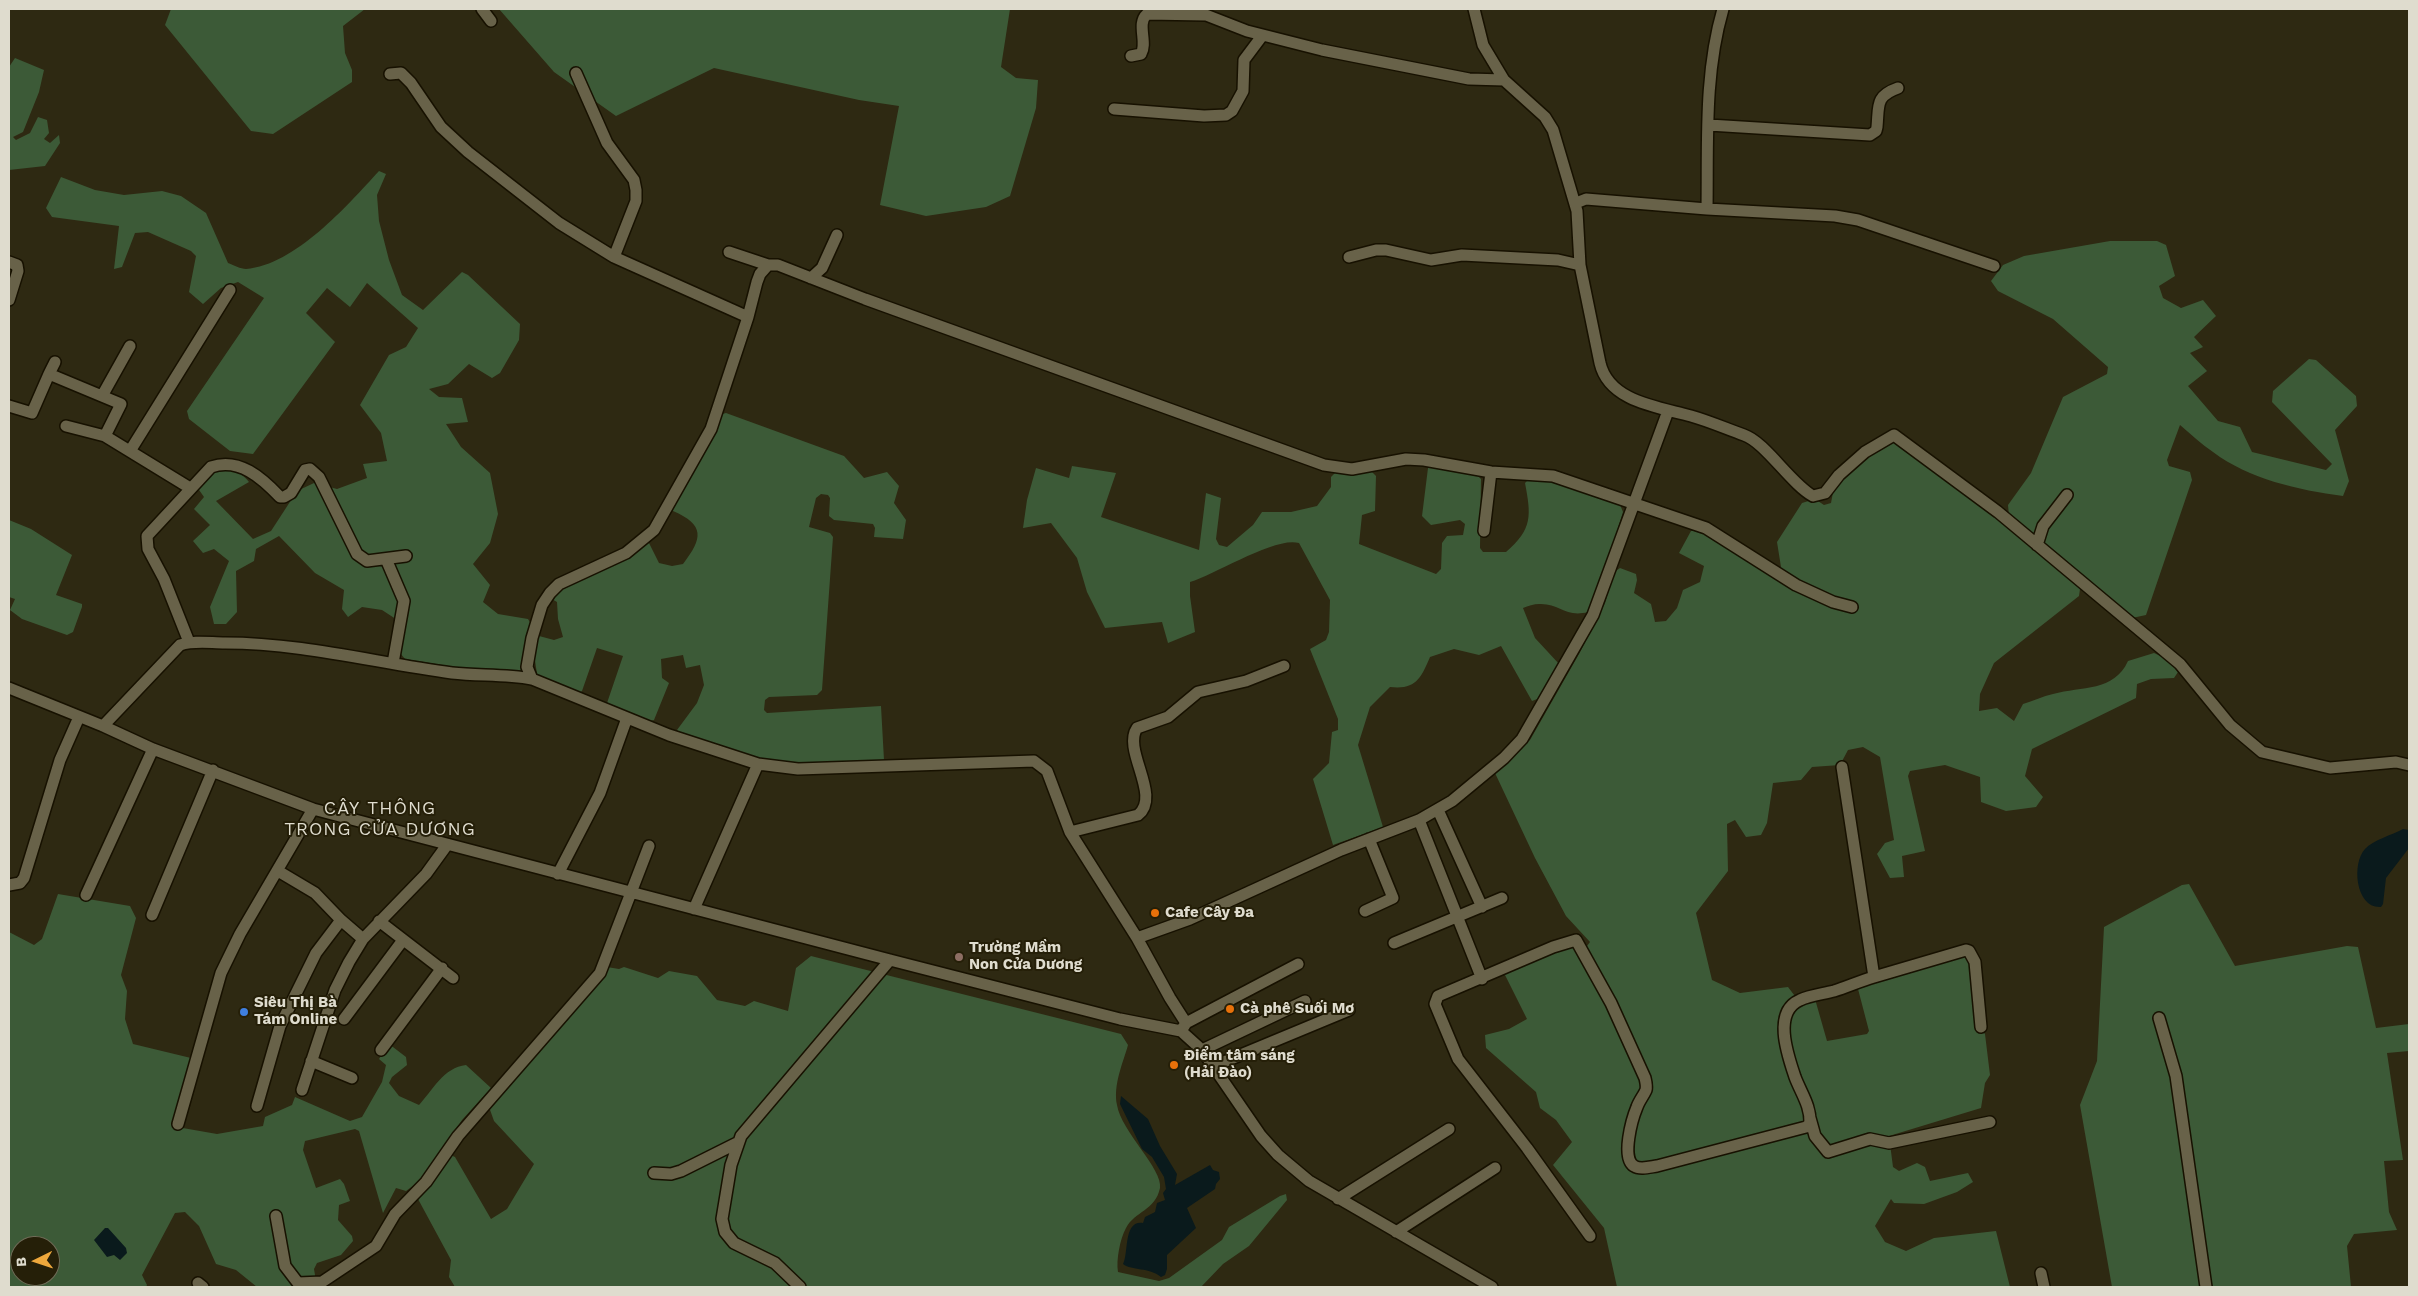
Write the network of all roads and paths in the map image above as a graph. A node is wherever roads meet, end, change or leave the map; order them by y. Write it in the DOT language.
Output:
graph roads {
  1 [pos="482,9"];
  2 [pos="1474,9"];
  3 [pos="1722,9"];
  4 [pos="491,21"];
  5 [pos="1262,36"];
  6 [pos="1131,56"];
  7 [pos="576,73"];
  8 [pos="390,74"];
  9 [pos="1504,80"];
  10 [pos="1898,88"];
  11 [pos="1114,109"];
  12 [pos="1709,124"];
  13 [pos="1576,203"];
  14 [pos="1707,209"];
  15 [pos="838,235"];
  16 [pos="729,252"];
  17 [pos="614,257"];
  18 [pos="1350,257"];
  19 [pos="9,262"];
  20 [pos="768,265"];
  21 [pos="1580,265"];
  22 [pos="1994,266"];
  23 [pos="811,278"];
  24 [pos="230,290"];
  25 [pos="9,300"];
  26 [pos="748,317"];
  27 [pos="130,346"];
  28 [pos="55,362"];
  29 [pos="49,374"];
  30 [pos="102,396"];
  31 [pos="9,406"];
  32 [pos="1668,411"];
  33 [pos="66,426"];
  34 [pos="105,436"];
  35 [pos="130,451"];
  36 [pos="1491,472"];
  37 [pos="190,488"];
  38 [pos="2067,495"];
  39 [pos="1633,503"];
  40 [pos="1484,530"];
  41 [pos="2036,545"];
  42 [pos="406,556"];
  43 [pos="386,559"];
  44 [pos="1852,606"];
  45 [pos="189,642"];
  46 [pos="393,663"];
  47 [pos="1284,666"];
  48 [pos="532,679"];
  49 [pos="9,688"];
  50 [pos="79,717"];
  51 [pos="627,718"];
  52 [pos="103,726"];
  53 [pos="153,749"];
  54 [pos="758,764"];
  55 [pos="2409,765"];
  56 [pos="1842,768"];
  57 [pos="213,770"];
  58 [pos="313,809"];
  59 [pos="1438,810"];
  60 [pos="1419,820"];
  61 [pos="1070,832"];
  62 [pos="1369,839"];
  63 [pos="447,845"];
  64 [pos="649,846"];
  65 [pos="278,871"];
  66 [pos="558,874"];
  67 [pos="9,884"];
  68 [pos="631,894"];
  69 [pos="86,895"];
  70 [pos="1502,898"];
  71 [pos="1482,907"];
  72 [pos="694,909"];
  73 [pos="1365,911"];
  74 [pos="152,915"];
  75 [pos="1458,917"];
  76 [pos="340,920"];
  77 [pos="379,922"];
  78 [pos="1137,938"];
  79 [pos="363,940"];
  80 [pos="403,940"];
  81 [pos="1394,943"];
  82 [pos="890,960"];
  83 [pos="1298,964"];
  84 [pos="442,968"];
  85 [pos="1874,977"];
  86 [pos="453,978"];
  87 [pos="1482,979"];
  88 [pos="1305,1001"];
  89 [pos="1348,1010"];
  90 [pos="2159,1018"];
  91 [pos="344,1019"];
  92 [pos="1184,1027"];
  93 [pos="1981,1027"];
  94 [pos="381,1050"];
  95 [pos="1202,1050"];
  96 [pos="311,1061"];
  97 [pos="1214,1066"];
  98 [pos="352,1078"];
  99 [pos="302,1090"];
  100 [pos="257,1106"];
  101 [pos="1810,1118"];
  102 [pos="1990,1122"];
  103 [pos="178,1124"];
  104 [pos="1449,1129"];
  105 [pos="737,1143"];
  106 [pos="1495,1168"];
  107 [pos="654,1173"];
  108 [pos="1338,1199"];
  109 [pos="276,1216"];
  110 [pos="1396,1232"];
  111 [pos="1590,1236"];
  112 [pos="2041,1272"];
  113 [pos="318,1285"];
  114 [pos="800,1287"];
  115 [pos="1492,1287"];
  116 [pos="2044,1287"];
  117 [pos="2206,1287"];
  1 -- 4 [label="street"];
  2 -- 9 [label="street"];
  3 -- 12 [label="street"];
  5 -- 6 [label="street"];
  5 -- 9 [label="street"];
  5 -- 11 [label="street"];
  7 -- 17 [label="street"];
  8 -- 17 [label="street"];
  9 -- 13 [label="street"];
  10 -- 12 [label="street"];
  12 -- 14 [label="street"];
  13 -- 14 [label="street"];
  13 -- 21 [label="street"];
  14 -- 22 [label="street"];
  15 -- 23 [label="street"];
  16 -- 20 [label="street"];
  17 -- 26 [label="street"];
  18 -- 21 [label="street"];
  19 -- 25 [label="street"];
  20 -- 23 [label="street"];
  20 -- 26 [label="street"];
  21 -- 32 [label="street"];
  23 -- 36 [label="street"];
  24 -- 35 [label="street"];
  26 -- 48 [label="street"];
  27 -- 30 [label="street"];
  28 -- 29 [label="street"];
  29 -- 30 [label="street"];
  29 -- 31 [label="street"];
  30 -- 34 [label="street"];
  32 -- 39 [label="street"];
  32 -- 41 [label="street"];
  33 -- 34 [label="street"];
  34 -- 35 [label="street"];
  35 -- 37 [label="street"];
  36 -- 39 [label="street"];
  36 -- 40 [label="street"];
  37 -- 43 [label="street"];
  37 -- 45 [label="street"];
  38 -- 41 [label="street"];
  39 -- 44 [label="street"];
  39 -- 59 [label="street"];
  41 -- 55 [label="street"];
  42 -- 43 [label="street"];
  43 -- 46 [label="street"];
  45 -- 46 [label="street"];
  45 -- 52 [label="street"];
  46 -- 48 [label="street"];
  47 -- 61 [label="street"];
  48 -- 51 [label="street"];
  49 -- 50 [label="street"];
  50 -- 52 [label="street"];
  50 -- 67 [label="street"];
  51 -- 54 [label="street"];
  51 -- 66 [label="street"];
  52 -- 53 [label="street"];
  53 -- 57 [label="street"];
  53 -- 69 [label="street"];
  54 -- 61 [label="street"];
  54 -- 72 [label="street"];
  56 -- 85 [label="street"];
  57 -- 58 [label="street"];
  57 -- 74 [label="street"];
  58 -- 63 [label="street"];
  58 -- 65 [label="street"];
  59 -- 60 [label="street"];
  59 -- 71 [label="street"];
  60 -- 62 [label="street"];
  60 -- 75 [label="street"];
  61 -- 78 [label="street"];
  62 -- 73 [label="street"];
  62 -- 78 [label="street"];
  63 -- 66 [label="street"];
  63 -- 77 [label="street"];
  64 -- 68 [label="street"];
  65 -- 76 [label="street"];
  65 -- 103 [label="street"];
  66 -- 68 [label="street"];
  68 -- 72 [label="street"];
  68 -- 113 [label="street"];
  70 -- 71 [label="street"];
  71 -- 75 [label="street"];
  72 -- 82 [label="street"];
  75 -- 81 [label="street"];
  75 -- 87 [label="street"];
  76 -- 79 [label="street"];
  76 -- 100 [label="street"];
  77 -- 79 [label="street"];
  77 -- 80 [label="street"];
  78 -- 92 [label="street"];
  79 -- 96 [label="street"];
  80 -- 84 [label="street"];
  80 -- 91 [label="street"];
  82 -- 92 [label="street"];
  82 -- 105 [label="street"];
  83 -- 92 [label="street"];
  84 -- 86 [label="street"];
  84 -- 94 [label="street"];
  85 -- 93 [label="street"];
  85 -- 101 [label="street"];
  87 -- 101 [label="street"];
  87 -- 111 [label="street"];
  88 -- 95 [label="street"];
  89 -- 97 [label="street"];
  90 -- 117 [label="street"];
  92 -- 95 [label="street"];
  95 -- 97 [label="street"];
  96 -- 98 [label="street"];
  96 -- 99 [label="street"];
  97 -- 108 [label="street"];
  101 -- 102 [label="street"];
  104 -- 108 [label="street"];
  105 -- 107 [label="street"];
  105 -- 114 [label="street"];
  106 -- 110 [label="street"];
  108 -- 110 [label="street"];
  109 -- 113 [label="street"];
  110 -- 115 [label="street"];
  112 -- 116 [label="street"];
}
